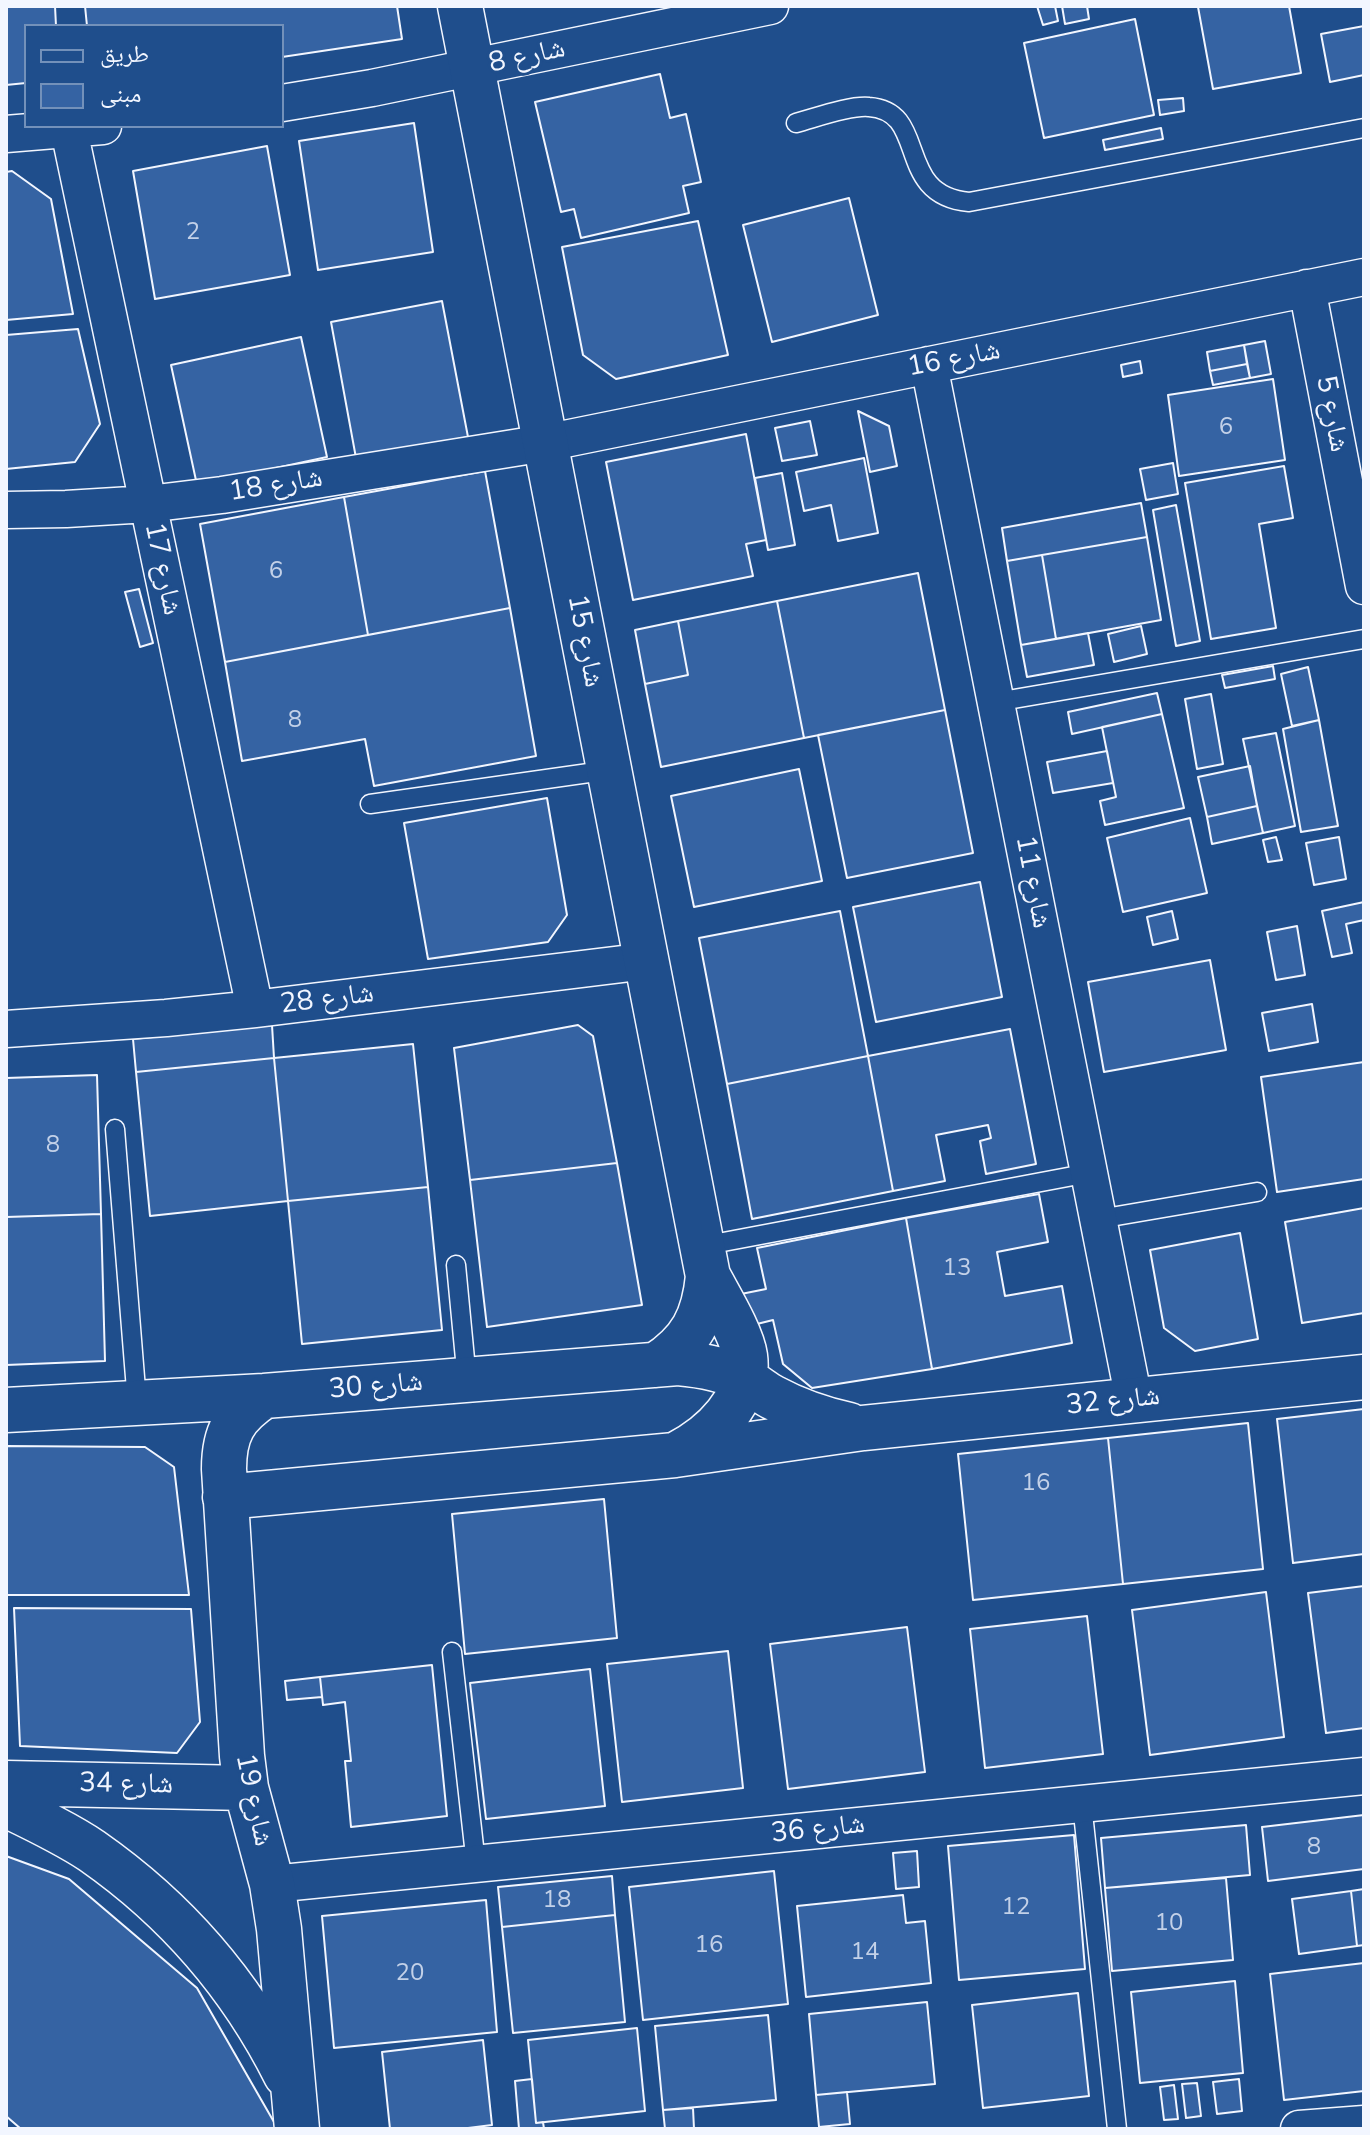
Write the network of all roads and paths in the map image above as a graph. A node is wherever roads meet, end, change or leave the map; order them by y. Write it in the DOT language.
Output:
graph roads {
  1 [pos="460,6"];
  2 [pos="770,6"];
  3 [pos="472,68"];
  4 [pos="284,103"];
  5 [pos="796,123"];
  6 [pos="86,128"];
  7 [pos="1364,128"];
  8 [pos="6,134"];
  9 [pos="1364,277"];
  10 [pos="1307,288"];
  11 [pos="929,365"];
  12 [pos="545,443"];
  13 [pos="148,504"];
  14 [pos="6,510"];
  15 [pos="1364,586"];
  16 [pos="1364,639"];
  17 [pos="996,702"];
  18 [pos="610,770"];
  19 [pos="370,804"];
  20 [pos="647,961"];
  21 [pos="255,1009"];
  22 [pos="6,1029"];
  23 [pos="115,1129"];
  24 [pos="1089,1173"];
  25 [pos="1257,1192"];
  26 [pos="1099,1219"];
  27 [pos="705,1261"];
  28 [pos="456,1265"];
  29 [pos="656,1365"];
  30 [pos="1364,1377"];
  31 [pos="744,1379"];
  32 [pos="467,1380"];
  33 [pos="264,1396"];
  34 [pos="1134,1400"];
  35 [pos="147,1402"];
  36 [pos="6,1410"];
  37 [pos="863,1428"];
  38 [pos="675,1455"];
  39 [pos="224,1483"];
  40 [pos="452,1652"];
  41 [pos="1364,1776"];
  42 [pos="6,1783"];
  43 [pos="246,1788"];
  44 [pos="1082,1804"];
  45 [pos="6,1805"];
  46 [pos="476,1864"];
  47 [pos="272,1884"];
  48 [pos="296,2111"];
  49 [pos="1364,2124"];
  50 [pos="1117,2129"];
  51 [pos="1299,2129"];
  1 -- 3 [label="street, شارع 15"];
  2 -- 3 [label="street, شارع 8"];
  3 -- 4 [label="street, شارع 8"];
  3 -- 12 [label="street, شارع 15"];
  5 -- 7 [label="lane"];
  6 -- 8 [label="street"];
  6 -- 13 [label="street, شارع 17"];
  9 -- 10 [label="street, شارع 16"];
  10 -- 11 [label="street, شارع 16"];
  10 -- 15 [label="street, شارع 5"];
  11 -- 12 [label="street, شارع 16"];
  11 -- 17 [label="street, شارع 11"];
  12 -- 13 [label="street, شارع 18"];
  12 -- 18 [label="street, شارع 15"];
  13 -- 14 [label="street, شارع 18"];
  13 -- 21 [label="street, شارع 17"];
  16 -- 17 [label="lane"];
  17 -- 24 [label="street, شارع 11"];
  18 -- 19 [label="lane"];
  18 -- 20 [label="street, شارع 15"];
  20 -- 21 [label="street, شارع 28"];
  20 -- 27 [label="street, شارع 15"];
  21 -- 22 [label="street, شارع 28"];
  23 -- 35 [label="lane"];
  24 -- 26 [label="street, شارع 11"];
  24 -- 27 [label="lane"];
  25 -- 26 [label="lane"];
  26 -- 34 [label="street, شارع 11"];
  27 -- 29 [label="street, شارع 15"];
  27 -- 31 [label="street, شارع 15"];
  28 -- 32 [label="lane"];
  29 -- 31 [label="street, شارع 30"];
  29 -- 32 [label="street, شارع 30"];
  30 -- 34 [label="street, شارع 32"];
  31 -- 37 [label="street, شارع 32"];
  31 -- 38 [label="street"];
  32 -- 33 [label="street, شارع 30"];
  33 -- 35 [label="street, شارع 30"];
  33 -- 39 [label="street, شارع 19"];
  34 -- 37 [label="street, شارع 32"];
  35 -- 36 [label="street, شارع 30"];
  35 -- 39 [label="street"];
  37 -- 38 [label="street, شارع 32"];
  38 -- 39 [label="street"];
  39 -- 43 [label="street, شارع 19"];
  40 -- 46 [label="lane"];
  41 -- 44 [label="street, شارع 36"];
  42 -- 43 [label="street, شارع 34"];
  43 -- 47 [label="street, شارع 19"];
  44 -- 46 [label="street, شارع 36"];
  44 -- 50 [label="lane"];
  45 -- 48 [label="street"];
  46 -- 47 [label="street, شارع 36"];
  47 -- 48 [label="street, شارع 19"];
  49 -- 51 [label="street"];
}
